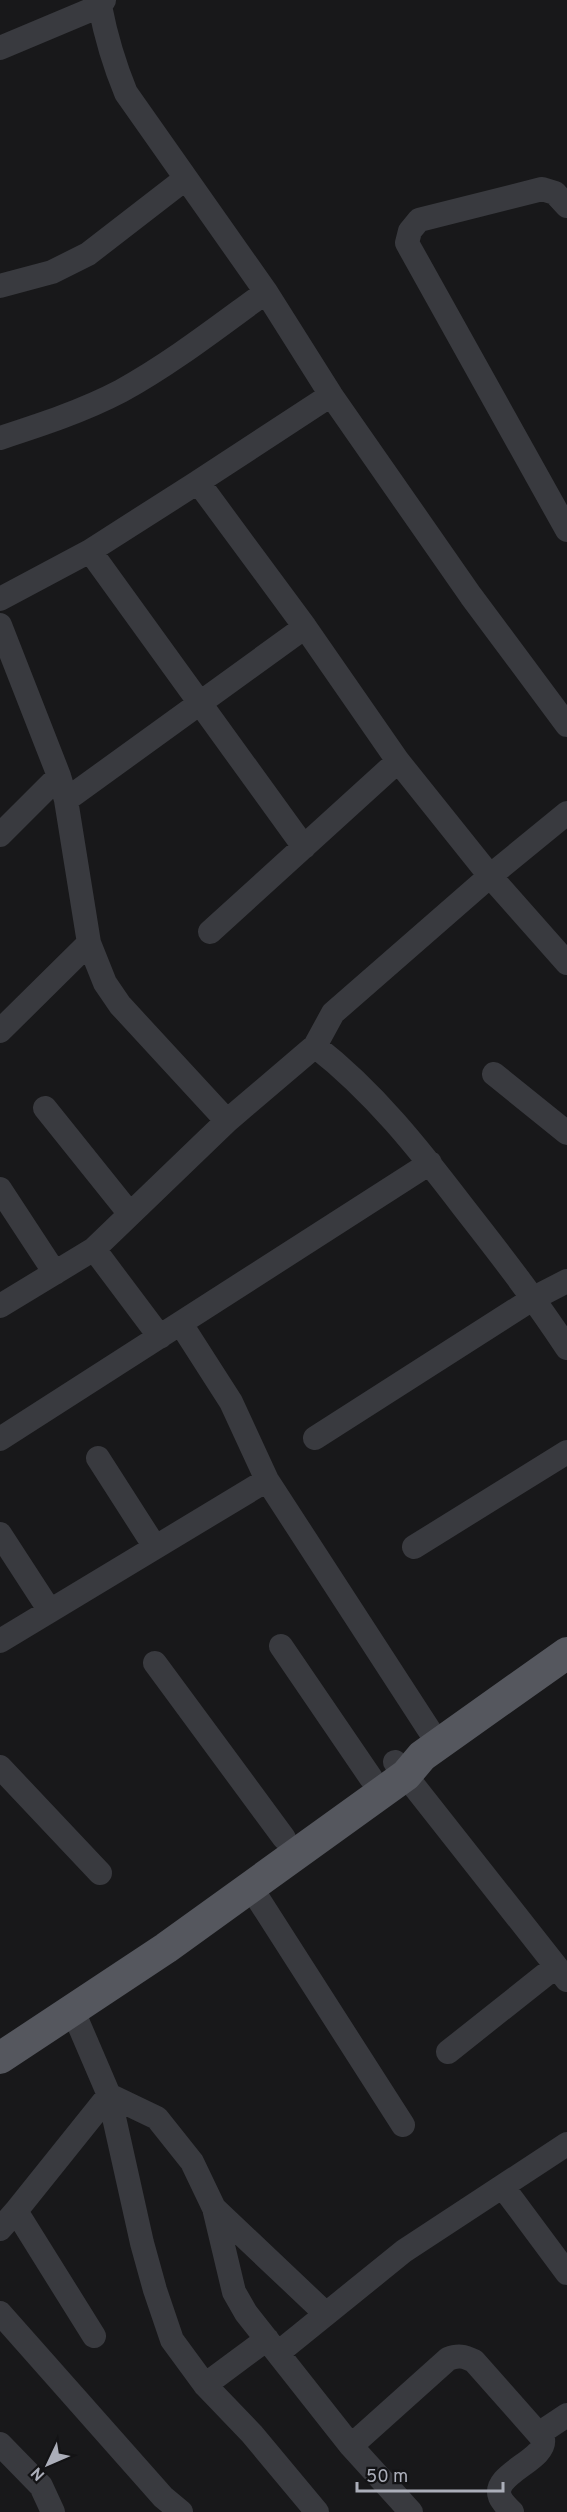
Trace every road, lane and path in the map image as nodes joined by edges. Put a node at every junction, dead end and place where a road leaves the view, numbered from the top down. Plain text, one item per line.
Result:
1 (102, 3) edge
2 (0, 48) edge
3 (185, 179) junction
4 (567, 206) edge
5 (0, 286) edge
6 (266, 292) junction
7 (332, 395) junction
8 (0, 438) edge
9 (198, 482) junction
10 (567, 530) edge
11 (90, 551) junction
12 (0, 599) edge
13 (0, 625) edge
14 (305, 627) junction
15 (199, 703) junction
16 (567, 725) edge
17 (399, 761) junction
18 (59, 776) junction
19 (66, 800) junction
20 (567, 813) edge
21 (0, 835) edge
22 (304, 847) junction
23 (490, 876) junction
24 (210, 932) dead end
25 (89, 944) junction
26 (567, 963) edge
27 (0, 1030) edge
28 (315, 1046) junction
29 (494, 1074) dead end
30 (45, 1108) dead end
31 (227, 1121) junction
32 (567, 1133) edge
33 (430, 1163) junction
34 (0, 1189) edge
35 (130, 1214) junction
36 (94, 1249) junction
37 (55, 1273) junction
38 (567, 1281) edge
39 (534, 1298) junction
40 (0, 1306) edge
41 (181, 1324) junction
42 (160, 1337) junction
43 (567, 1348) edge
44 (315, 1438) dead end
45 (0, 1439) edge
46 (567, 1452) edge
47 (98, 1458) dead end
48 (267, 1480) junction
49 (0, 1534) edge
50 (155, 1547) junction
51 (414, 1547) dead end
52 (50, 1611) junction
53 (0, 1641) edge
54 (281, 1646) dead end
55 (567, 1653) edge
56 (155, 1663) dead end
57 (406, 1763) junction
58 (0, 1767) edge
59 (284, 1838) junction
60 (100, 1873) dead end
61 (250, 1886) junction
62 (159, 1939) junction
63 (561, 1973) edge
64 (73, 2011) junction
65 (0, 2036) edge
66 (448, 2052) dead end
67 (0, 2058) edge
68 (110, 2095) junction
69 (403, 2125) dead end
70 (567, 2144) edge
71 (503, 2187) junction
72 (214, 2208) junction
73 (16, 2211) junction
74 (0, 2229) edge
75 (567, 2273) edge
76 (0, 2313) edge
77 (326, 2314) junction
78 (94, 2336) dead end
79 (272, 2346) junction
80 (205, 2385) junction
81 (567, 2415) edge
82 (540, 2433) junction
83 (0, 2444) edge
84 (351, 2446) junction
85 (53, 2512) edge
86 (181, 2512) edge
87 (316, 2512) edge
88 (411, 2512) edge
89 (512, 2512) edge

1 - 2 street
1 - 3 street
3 - 5 street
3 - 6 street
4 - 10 street
6 - 7 street
6 - 8 street
7 - 9 street
7 - 16 street
9 - 11 street
9 - 14 street
11 - 12 street
11 - 15 street
13 - 18 street
14 - 15 street
14 - 17 street
15 - 19 street
15 - 22 street
17 - 22 street
17 - 23 street
18 - 19 street
18 - 21 street
19 - 25 street
20 - 23 street
22 - 24 street
23 - 26 street
23 - 28 street
25 - 27 street
25 - 31 street
28 - 31 street
28 - 33 street
29 - 32 street
30 - 35 street
31 - 35 street
33 - 39 street
33 - 41 street
34 - 37 street
35 - 36 street
36 - 37 street
36 - 42 street
37 - 40 street
38 - 39 street
39 - 43 street
39 - 44 street
41 - 42 street
41 - 48 street
42 - 45 street
46 - 51 street
47 - 50 street
48 - 50 street
48 - 57 street
49 - 52 street
50 - 52 street
52 - 53 street
54 - 57 street
55 - 57 main road
56 - 59 street
57 - 59 main road
57 - 61 main road
57 - 63 street
58 - 60 street
59 - 62 main road
61 - 62 main road
61 - 69 street
62 - 64 main road
62 - 65 main road
63 - 66 street
64 - 67 main road
64 - 68 street
68 - 72 street
68 - 73 street
68 - 80 street
70 - 71 street
71 - 75 street
71 - 77 street
72 - 77 street
72 - 79 street
73 - 74 street
73 - 78 street
76 - 86 street
77 - 79 street
79 - 80 street
79 - 84 street
80 - 87 street
81 - 82 street
82 - 84 street
82 - 89 street
83 - 85 street
84 - 88 street

